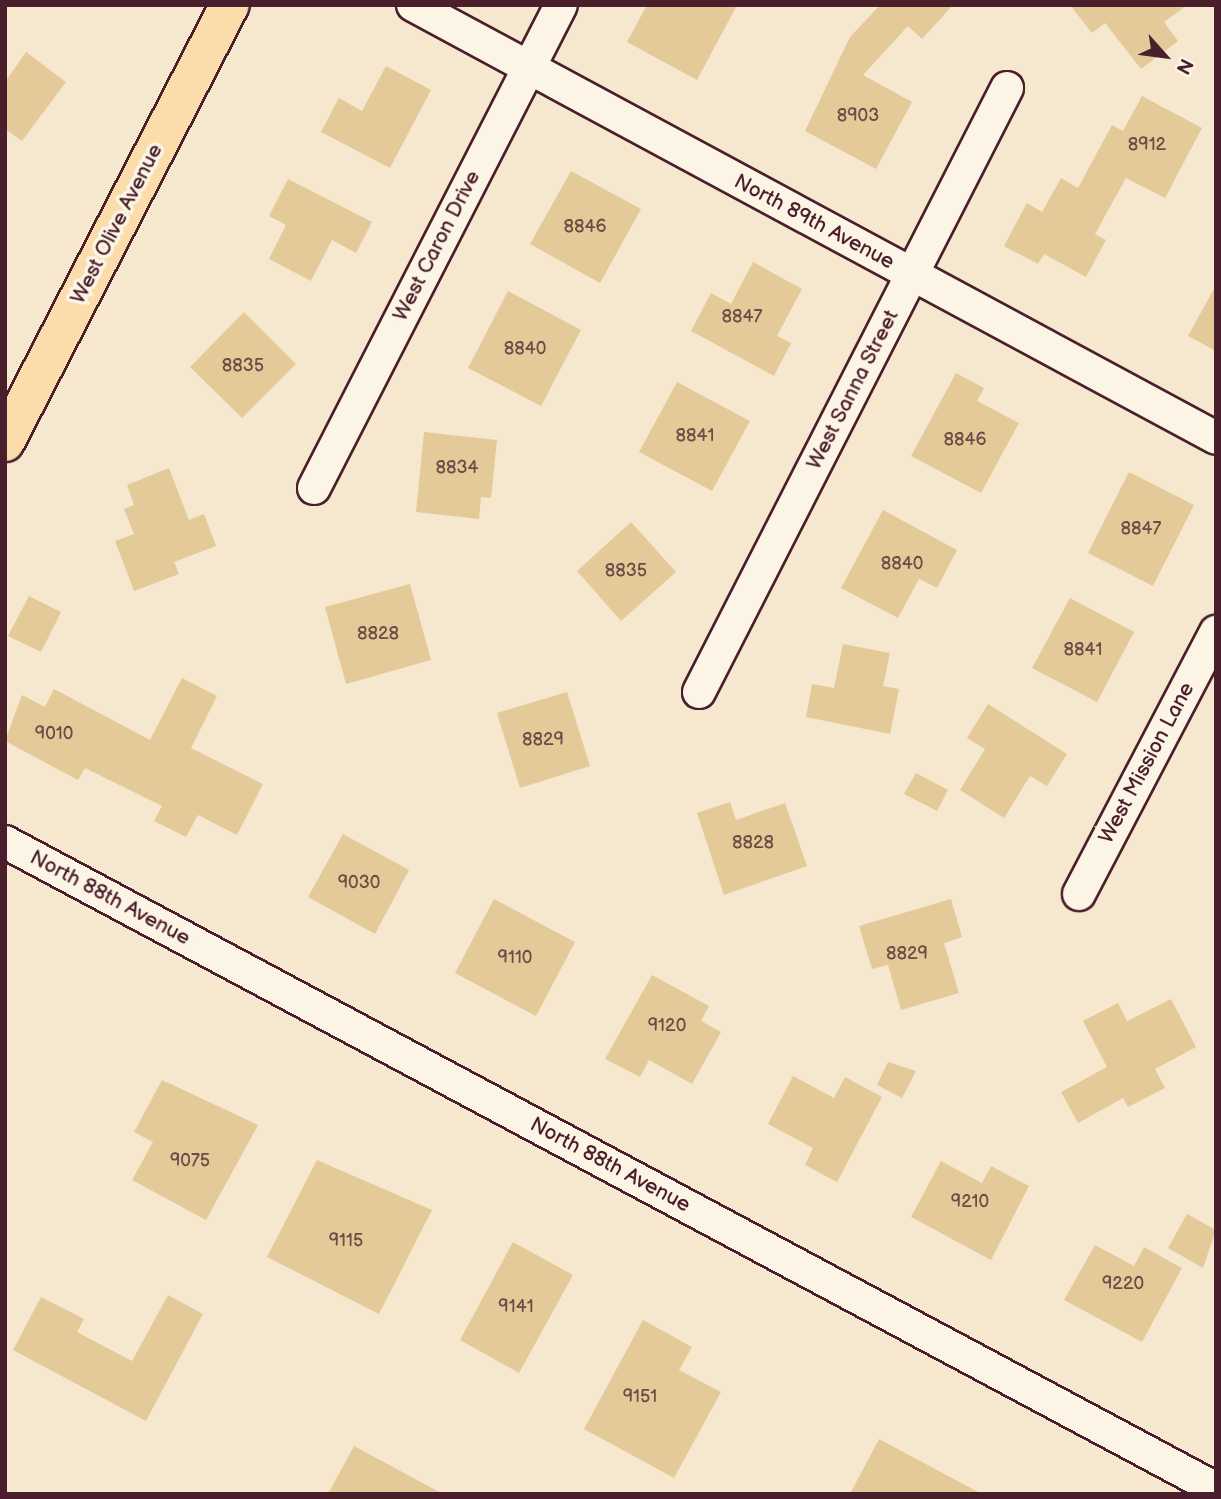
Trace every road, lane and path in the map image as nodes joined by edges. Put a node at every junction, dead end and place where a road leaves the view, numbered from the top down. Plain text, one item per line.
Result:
1 (230, 5) edge
2 (413, 5) edge
3 (561, 5) edge
4 (528, 68) junction
5 (1007, 88) dead end
6 (912, 274) junction
7 (1216, 438) edge
8 (5, 442) edge
9 (314, 488) dead end
10 (1216, 632) edge
11 (699, 692) dead end
12 (5, 842) edge
13 (1079, 894) dead end
14 (1216, 1489) edge

1 - 8 main road, West Olive Avenue
2 - 4 street, North 89th Avenue
3 - 4 street, West Caron Drive
4 - 6 street, North 89th Avenue
4 - 9 street, West Caron Drive
5 - 6 street, West Sanna Street
6 - 7 street, North 89th Avenue
6 - 11 street, West Sanna Street
10 - 13 street, West Mission Lane
12 - 14 street, North 88th Avenue

